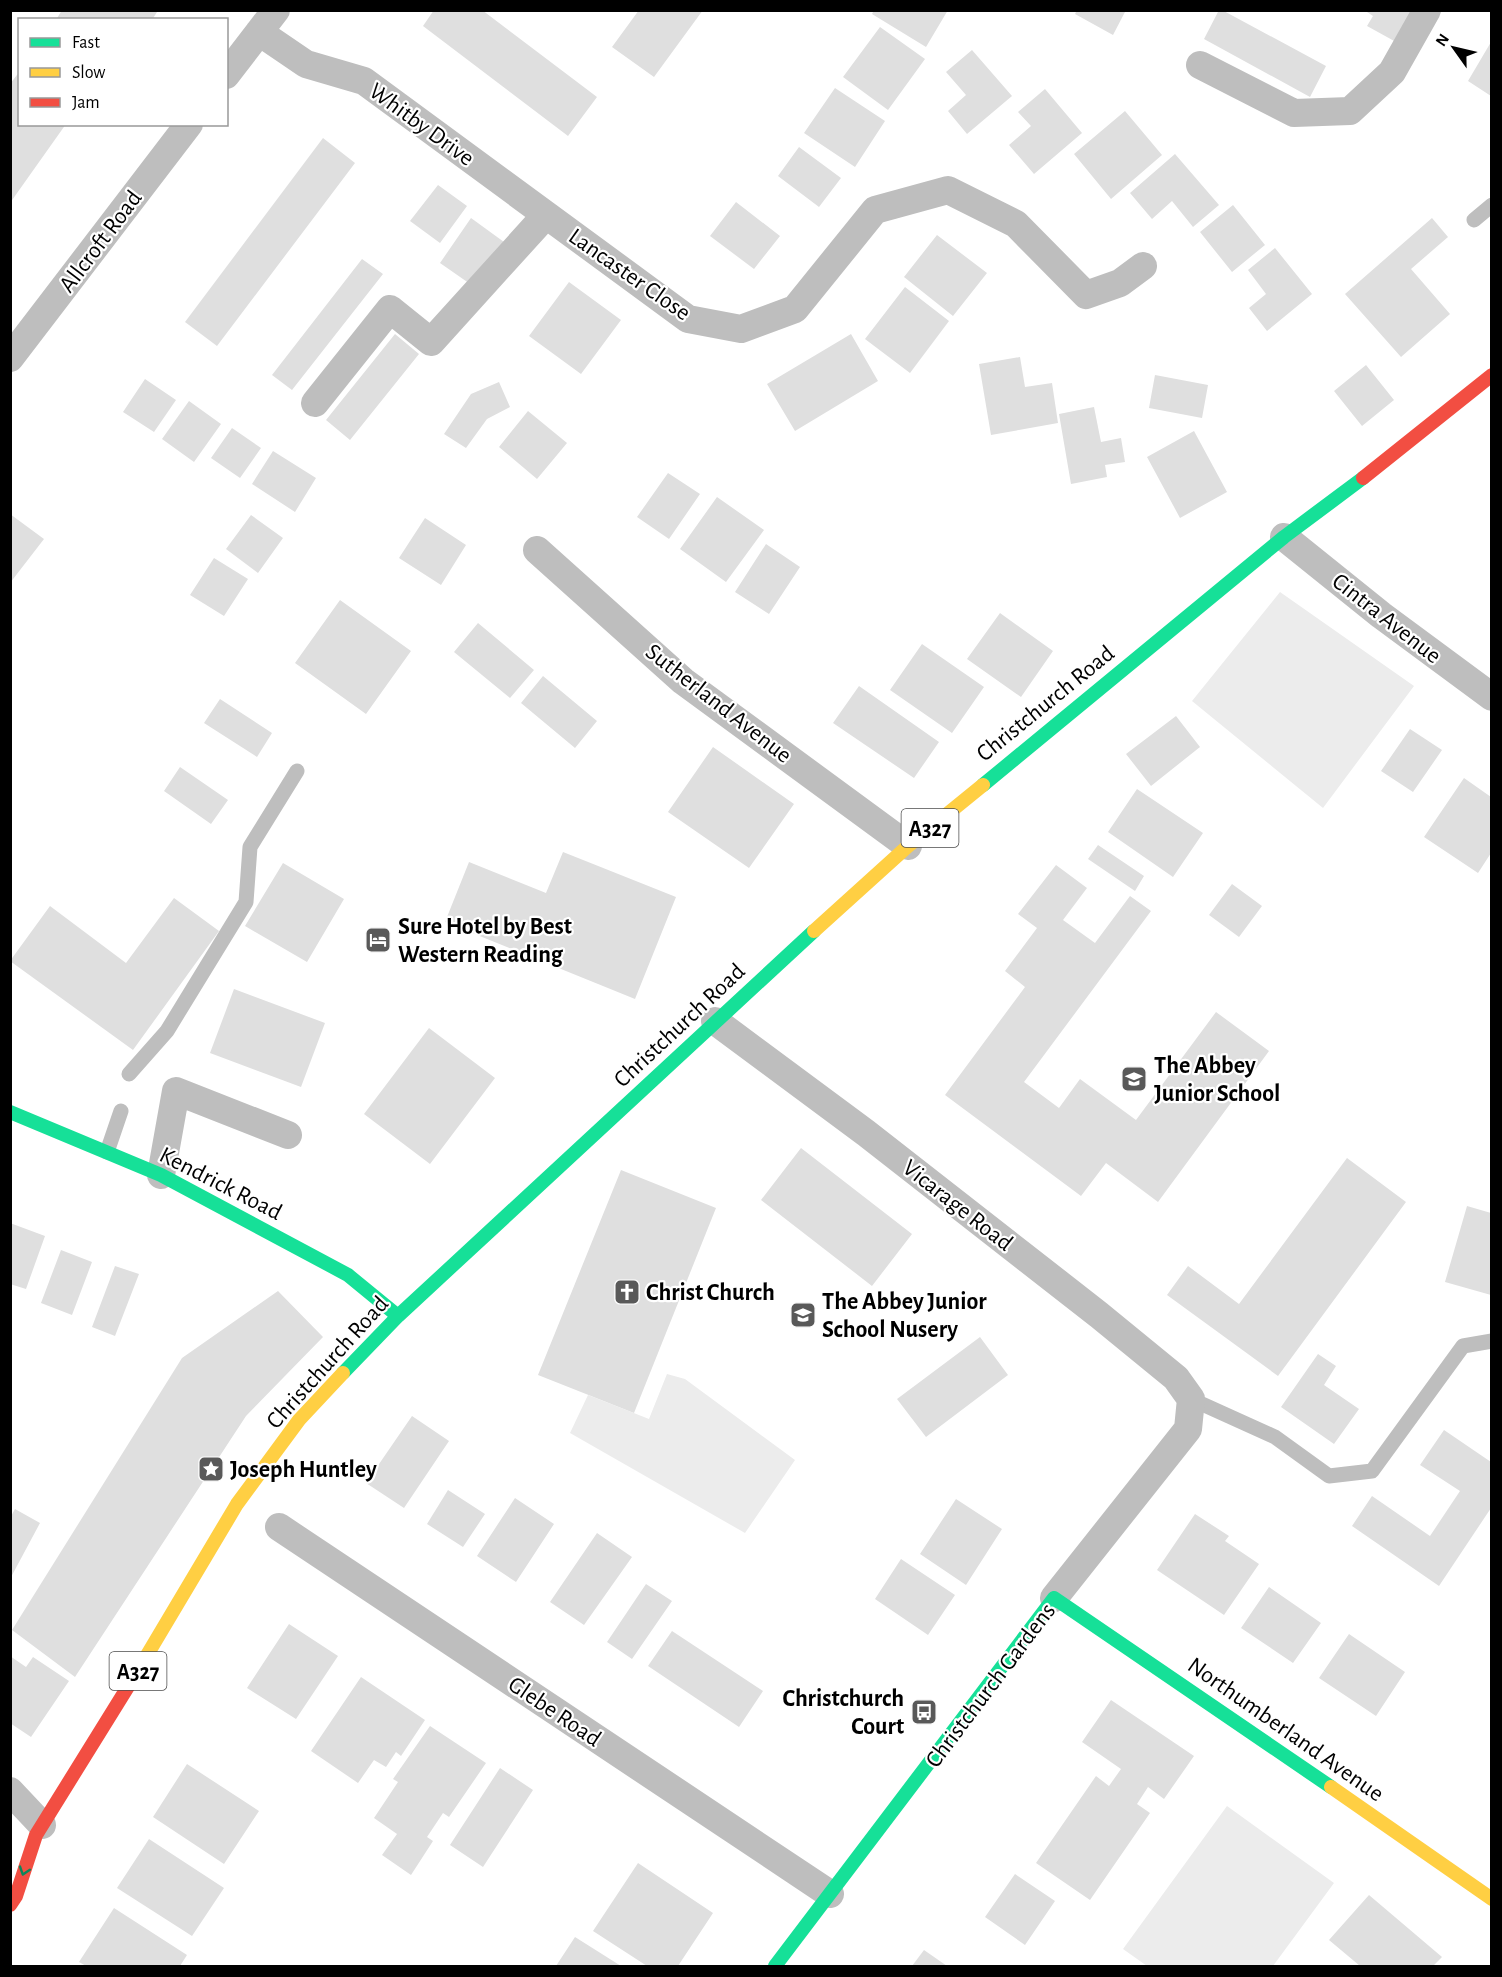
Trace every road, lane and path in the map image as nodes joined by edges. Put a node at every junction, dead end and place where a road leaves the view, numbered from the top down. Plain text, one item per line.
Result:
1 (1427, 10) edge
2 (268, 21) edge
3 (1200, 64) dead end
4 (228, 72) edge
5 (187, 126) edge
6 (1491, 205) edge
7 (546, 215) junction
8 (1473, 220) dead end
9 (1143, 266) dead end
10 (10, 358) edge
11 (1491, 375) edge
12 (315, 403) dead end
13 (1284, 537) junction
14 (537, 550) dead end
15 (1491, 697) edge
16 (297, 771) dead end
17 (908, 846) junction
18 (715, 1021) junction
19 (129, 1074) dead end
20 (121, 1111) dead end
21 (10, 1112) edge
22 (288, 1135) dead end
23 (107, 1152) junction
24 (161, 1175) junction
25 (398, 1316) junction
26 (1491, 1341) edge
27 (1191, 1399) junction
28 (279, 1527) dead end
29 (1054, 1599) junction
30 (10, 1791) edge
31 (39, 1830) junction
32 (19, 1845) dead end
33 (830, 1894) junction
34 (1491, 1899) edge
35 (10, 1905) edge
36 (775, 1966) edge

1 - 3 street
2 - 4 street
2 - 7 street, Whitby Drive
5 - 10 street, Allcroft Road
6 - 8 lane
7 - 9 street, Lancaster Close
7 - 12 street, Lancaster Close
11 - 13 main road, Christchurch Road / A327
13 - 15 street, Cintra Avenue
13 - 17 main road, Christchurch Road / A327
14 - 17 street, Sutherland Avenue
16 - 19 lane
17 - 18 main road, Christchurch Road / A327
18 - 25 main road, Christchurch Road / A327
18 - 27 street, Vicarage Road
20 - 23 lane
21 - 23 main road, Kendrick Road
22 - 24 street
23 - 24 main road, Kendrick Road
24 - 25 main road, Kendrick Road
25 - 31 main road, Christchurch Road / A327
26 - 27 lane
27 - 29 street, Christchurch Gardens
28 - 33 street, Glebe Road
29 - 33 main road, Christchurch Gardens
29 - 34 main road, Northumberland Avenue
30 - 31 street
31 - 32 main road, Christchurch Road / A327
31 -> 35 main road, Christchurch Road / A327
33 - 36 main road, Christchurch Gardens

